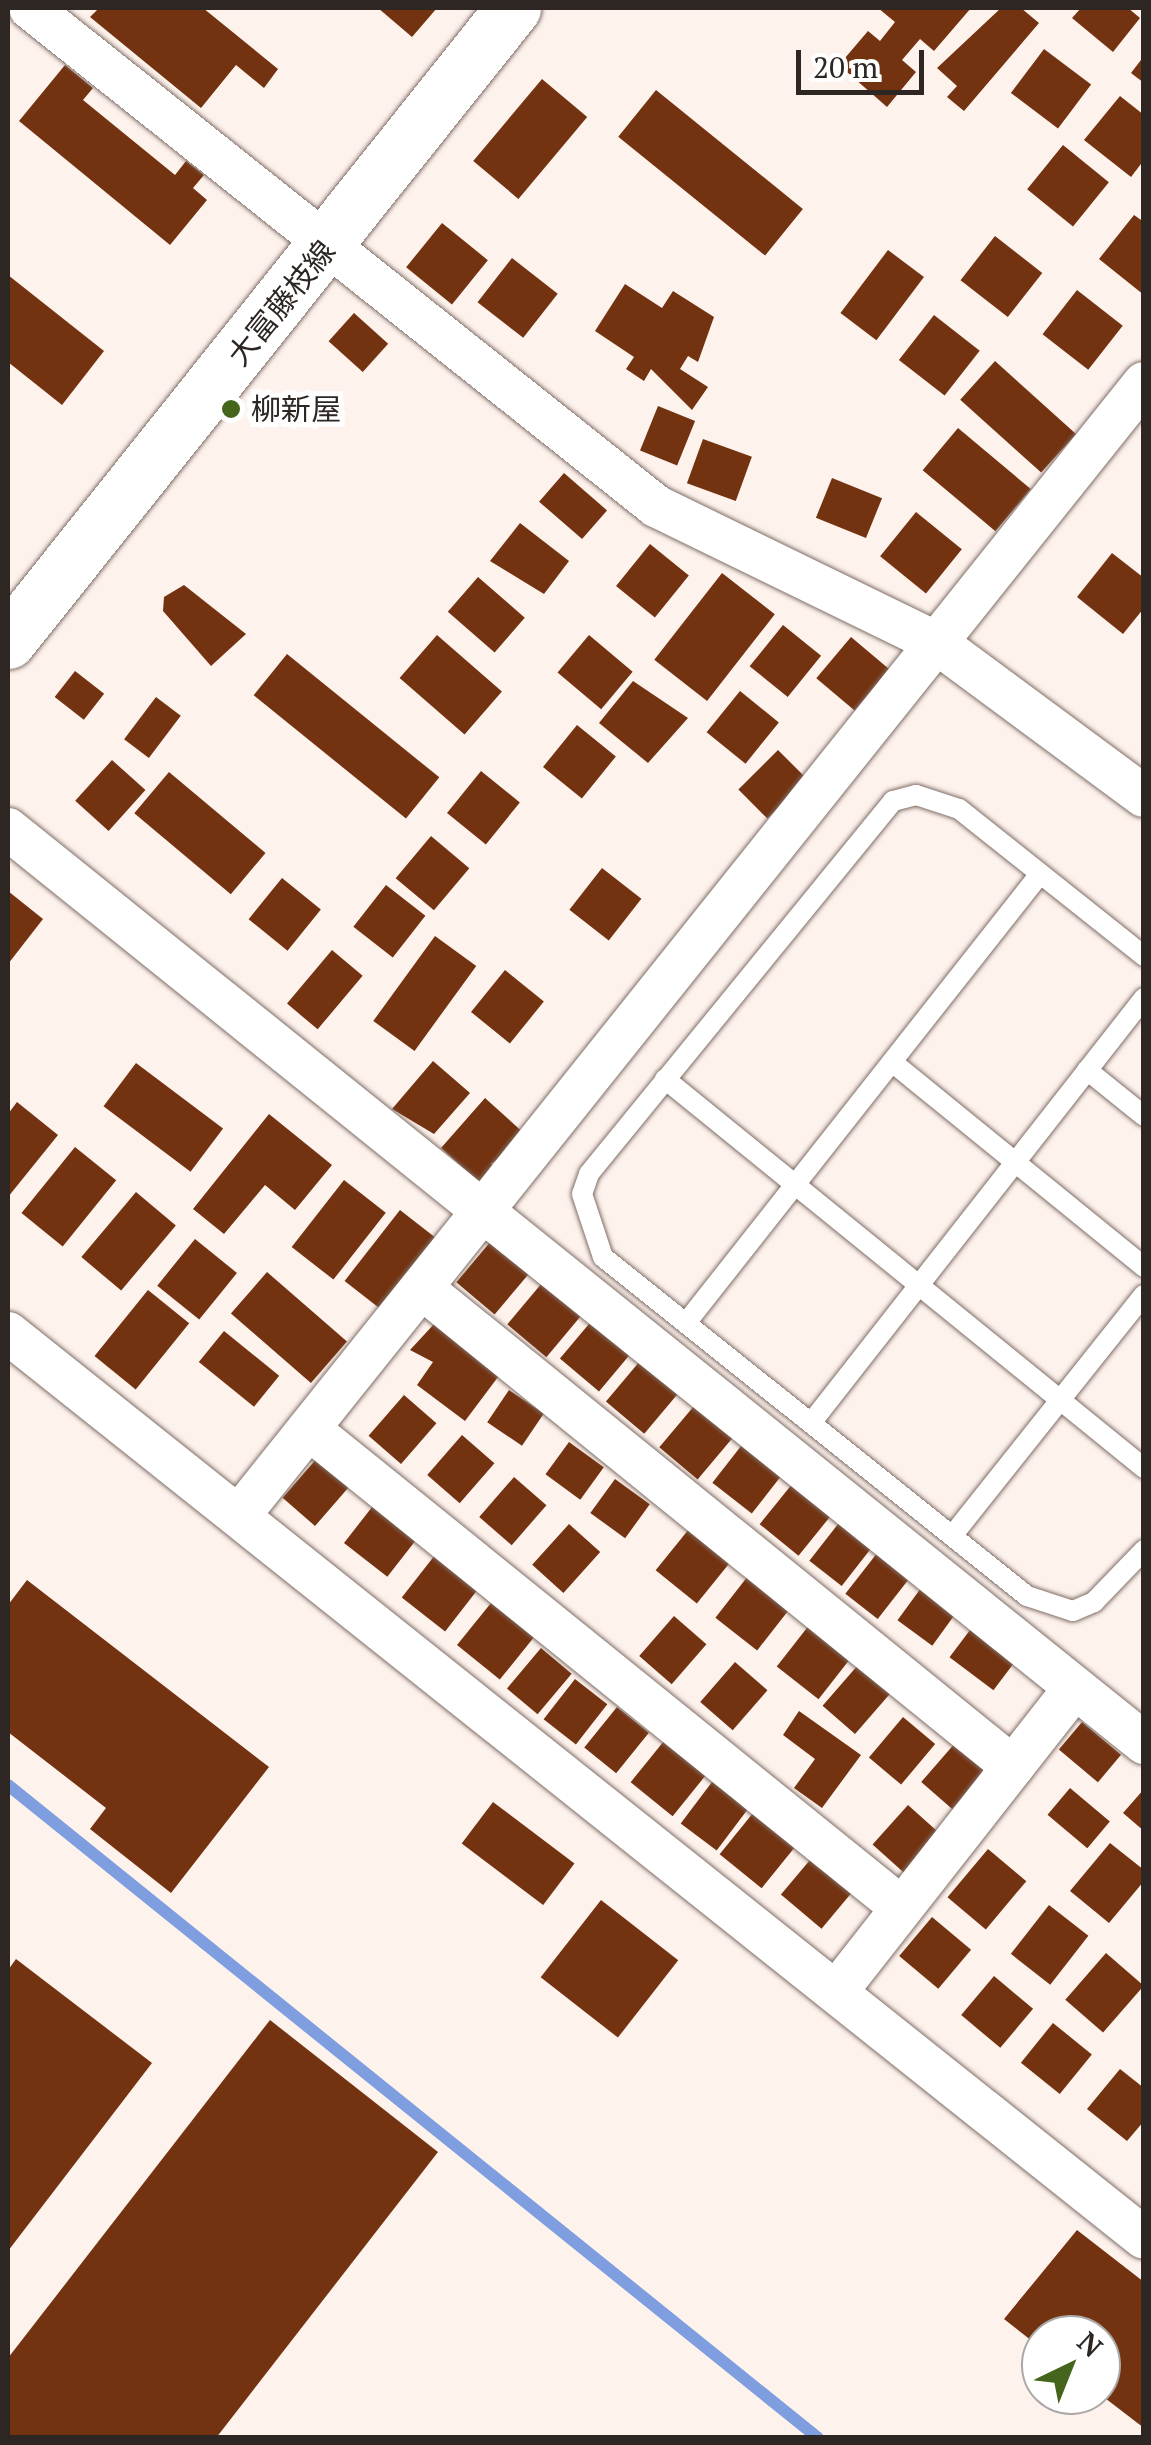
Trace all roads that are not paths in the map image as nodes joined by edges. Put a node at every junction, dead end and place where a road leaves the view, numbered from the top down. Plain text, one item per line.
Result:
1 (30, 8) edge
2 (512, 8) edge
3 (327, 247) junction
4 (1144, 383) edge
5 (8, 641) edge
6 (936, 644) junction
7 (1144, 796) edge
8 (8, 829) edge
9 (1040, 874) junction
10 (1144, 956) edge
11 (1144, 998) edge
12 (892, 1062) junction
13 (1087, 1070) junction
14 (664, 1079) junction
15 (1144, 1116) edge
16 (1015, 1162) junction
17 (794, 1185) junction
18 (486, 1212) junction
19 (1144, 1267) edge
20 (918, 1285) junction
21 (423, 1288) junction
22 (1144, 1295) edge
23 (686, 1324) junction
24 (8, 1333) edge
25 (1061, 1400) junction
26 (811, 1423) junction
27 (309, 1429) junction
28 (1144, 1468) edge
29 (242, 1512) junction
30 (952, 1536) junction
31 (1144, 1550) edge
32 (1074, 1689) junction
33 (1144, 1743) edge
34 (1013, 1767) junction
35 (902, 1908) junction
36 (836, 1991) junction
37 (1144, 2238) edge

1 - 3 street
2 - 3 main road, 大富藤枝線
3 - 5 main road, 大富藤枝線
3 - 6 street
4 - 6 street
6 - 7 street
6 - 18 street
8 - 18 street
9 - 10 lane
9 - 12 lane
9 - 14 lane
11 - 13 lane
12 - 16 lane
12 - 17 lane
13 - 15 lane
13 - 16 lane
14 - 17 lane
14 - 23 lane
16 - 19 lane
16 - 20 lane
17 - 20 lane
17 - 23 lane
18 - 21 street
18 - 32 street
20 - 25 lane
20 - 26 lane
21 - 27 street
21 - 34 street
22 - 25 lane
23 - 26 lane
24 - 29 street
25 - 28 lane
25 - 30 lane
26 - 30 lane
27 - 29 street
27 - 35 street
29 - 36 street
30 - 31 lane
32 - 33 street
32 - 34 street
34 - 35 street
35 - 36 street
36 - 37 street

